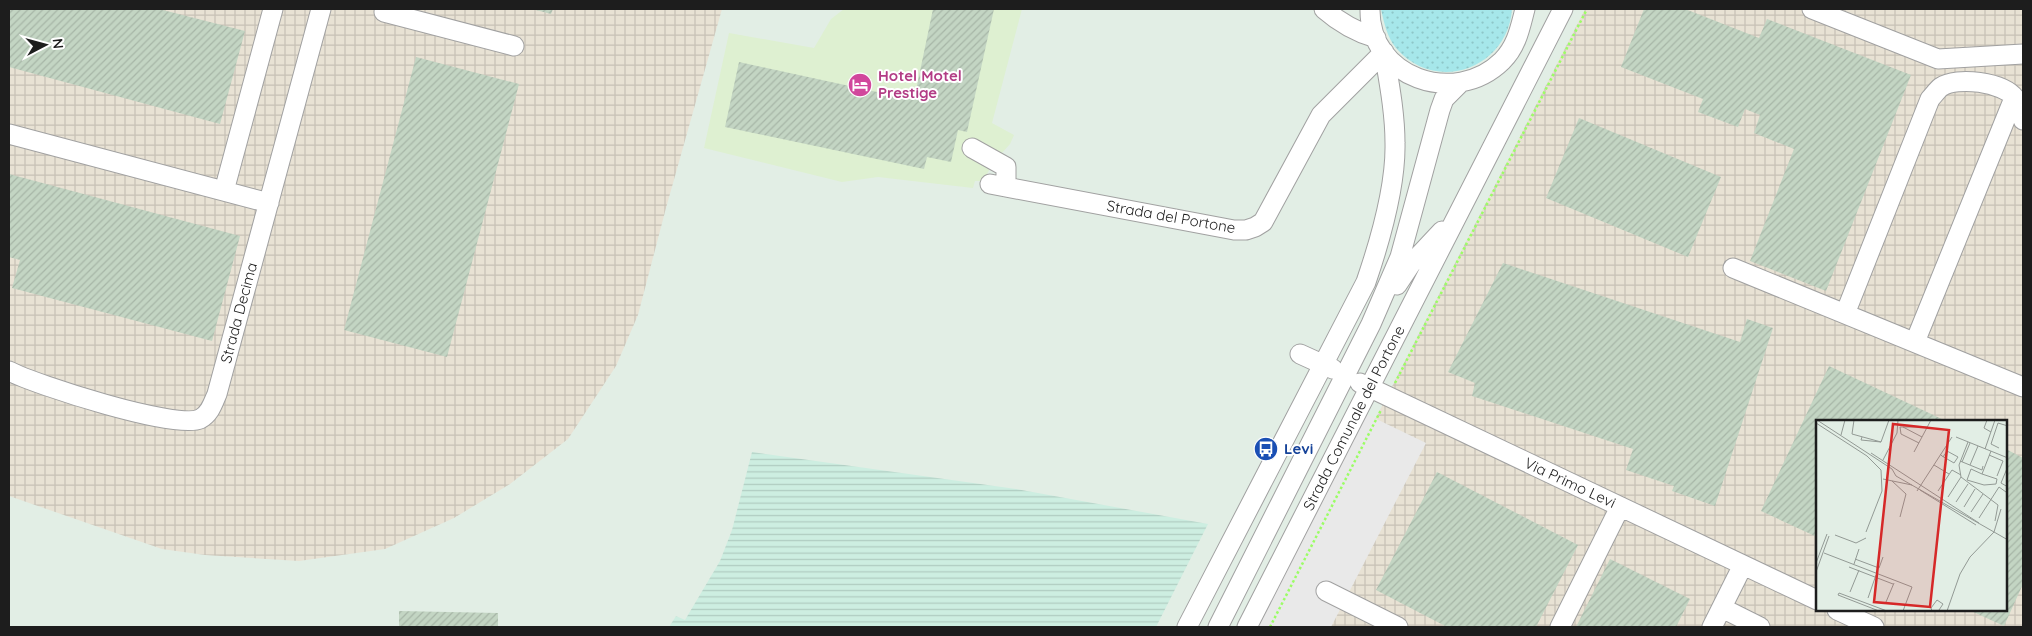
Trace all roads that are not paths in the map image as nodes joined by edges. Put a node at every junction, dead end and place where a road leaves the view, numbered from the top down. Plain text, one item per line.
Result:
1 (272, 9) edge
2 (321, 9) edge
3 (1324, 9) edge
4 (1370, 9) edge
5 (1563, 9) edge
6 (1812, 9) edge
7 (380, 10) edge
8 (1524, 10) edge
9 (1380, 45) junction
10 (514, 46) dead end
11 (2023, 54) edge
12 (1459, 84) junction
13 (2014, 98) junction
14 (2023, 120) edge
15 (9, 134) edge
16 (972, 148) dead end
17 (224, 191) junction
18 (269, 203) junction
19 (1461, 209) junction
20 (1734, 268) dead end
21 (1845, 314) junction
22 (1371, 324) junction
23 (1915, 342) junction
24 (1300, 354) dead end
25 (1324, 364) junction
26 (9, 371) edge
27 (1345, 375) junction
28 (2023, 387) edge
29 (1369, 388) junction
30 (1620, 507) junction
31 (1743, 565) junction
32 (1326, 591) dead end
33 (1816, 600) edge
34 (1722, 608) junction
35 (1839, 611) edge
36 (1187, 627) edge
37 (1218, 627) edge
38 (1248, 627) edge
39 (1398, 627) edge
40 (1560, 627) edge
41 (1712, 627) edge
42 (1760, 627) edge
43 (1874, 627) edge

1 - 17 street
2 - 18 street, Strada Decima
3 - 9 street
4 - 9 street
5 - 19 street, Strada Comunale del Portone
6 - 11 street
7 - 10 street
8 - 12 street, Strada Comunale del Portone
9 - 12 street, Strada Comunale del Portone
9 - 16 street, Strada del Portone
9 - 25 street
12 - 22 street, Strada Comunale del Portone
13 - 14 street
13 - 21 street
13 - 23 street
15 - 17 street
17 - 18 street
18 - 26 street, Strada Decima
19 - 22 street, Strada Comunale del Portone
19 - 29 street, Strada Comunale del Portone
20 - 21 street
21 - 23 street
22 - 27 street, Strada Comunale del Portone
23 - 28 street
24 - 25 street, Via Primo Levi
25 - 27 street, Via Primo Levi
25 - 36 street
27 - 29 street, Via Primo Levi
27 - 37 street, Strada Comunale del Portone
29 - 30 street, Via Primo Levi
29 - 38 street, Strada Comunale del Portone
30 - 31 street, Via Primo Levi
30 - 40 street
31 - 33 street, Via Primo Levi
31 - 34 street
32 - 39 street
34 - 41 street
34 - 42 street
35 - 43 street

